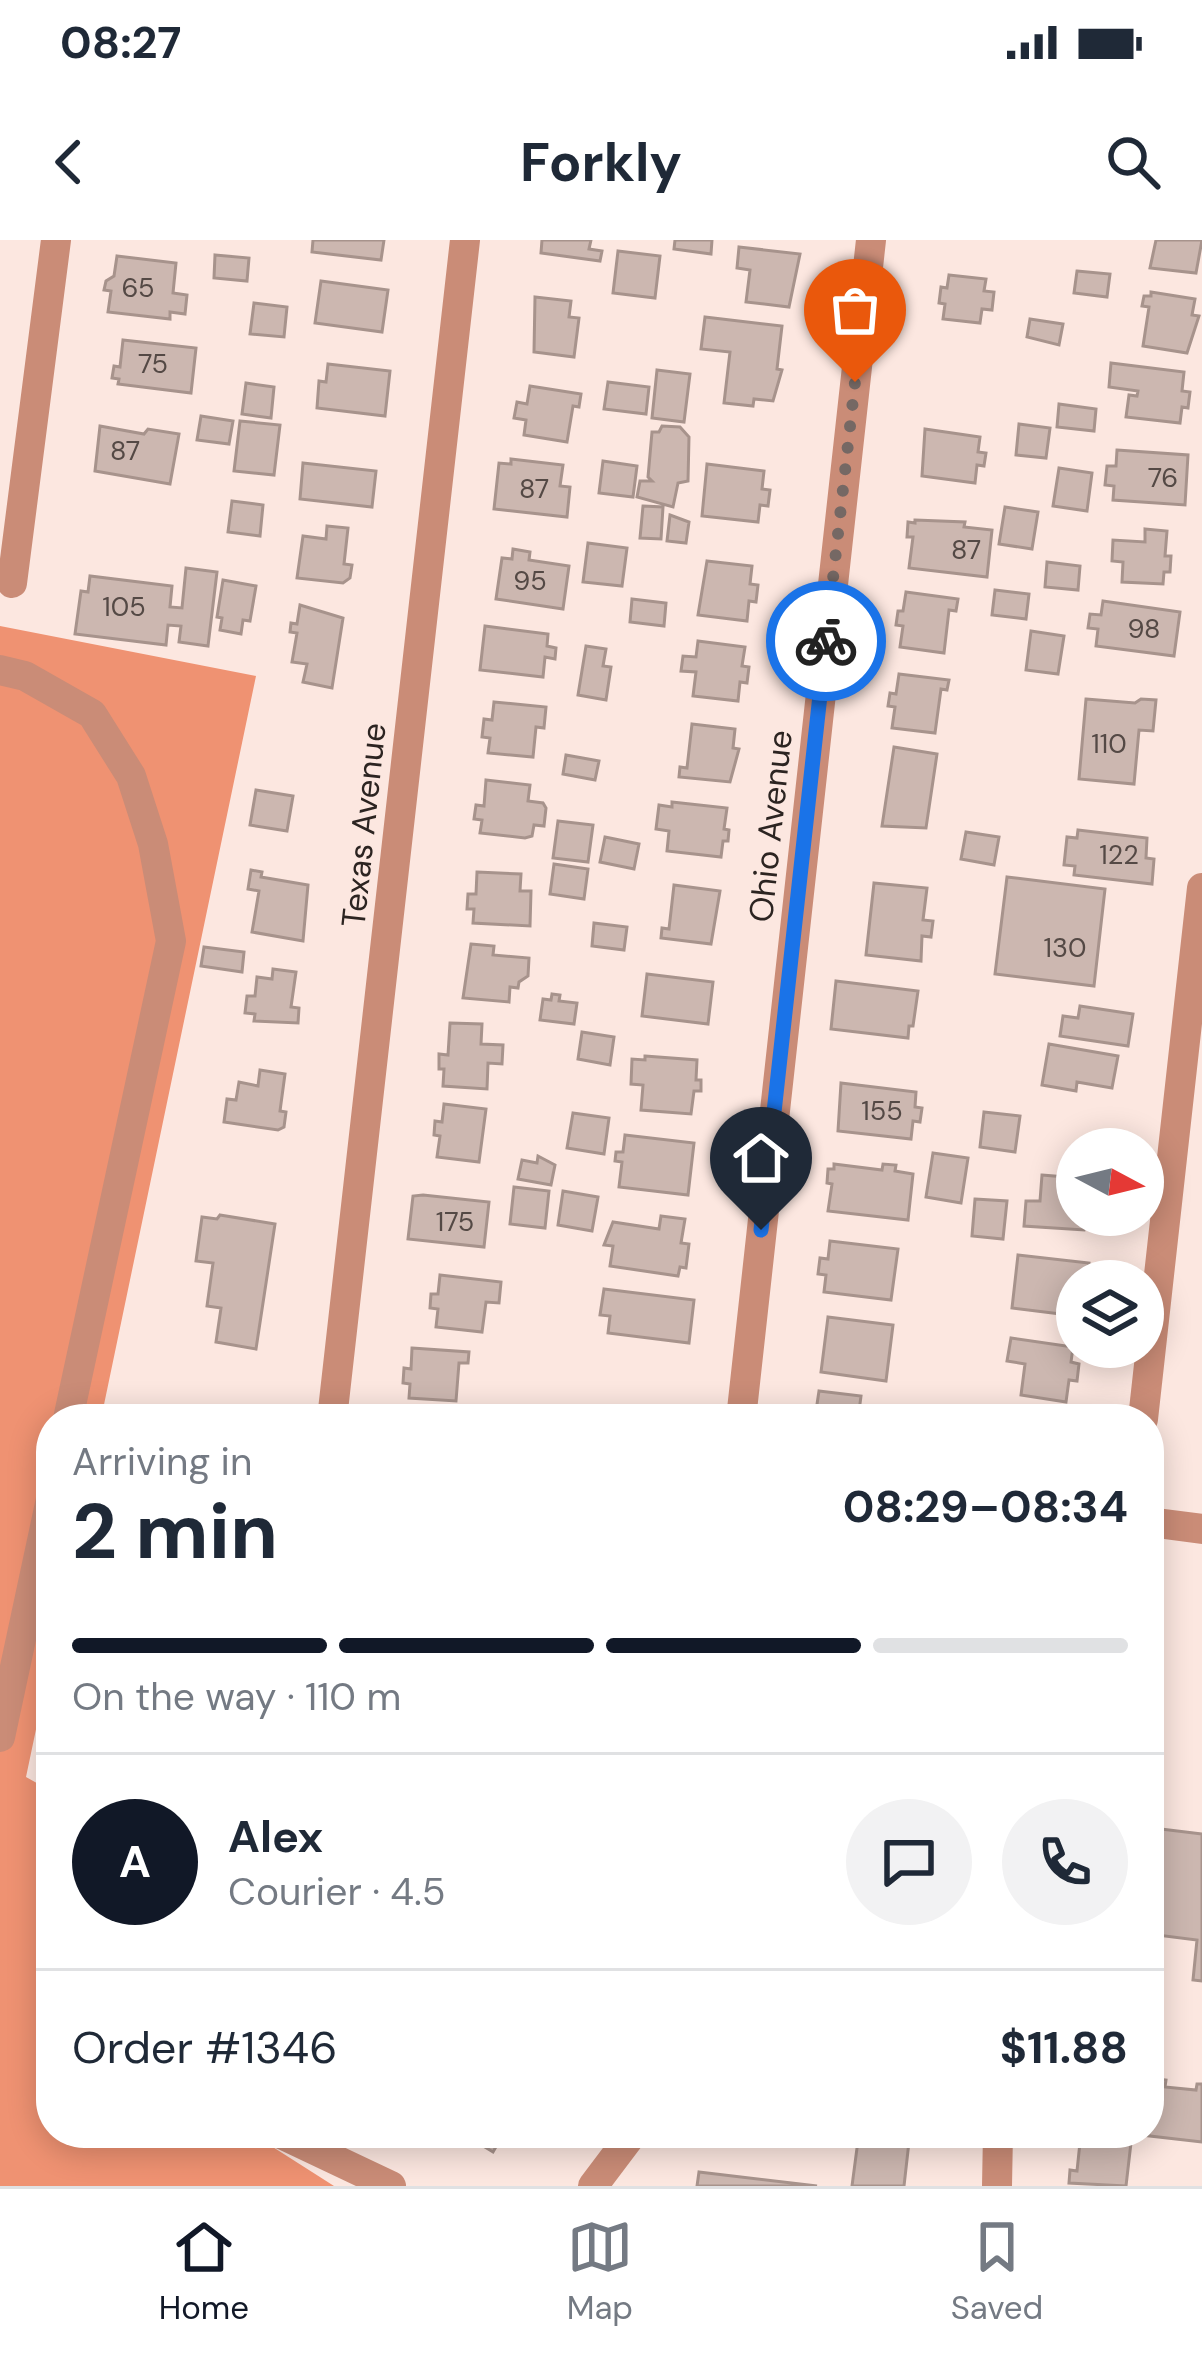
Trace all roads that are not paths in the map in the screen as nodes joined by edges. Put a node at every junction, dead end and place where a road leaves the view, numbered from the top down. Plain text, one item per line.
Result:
1 (56, 240) edge
2 (466, 240) edge
3 (871, 240) edge
4 (12, 583) dead end
5 (0, 670) edge
6 (1202, 888) edge
7 (71, 1404) edge
8 (334, 1404) edge
9 (743, 1404) edge
10 (1145, 1404) edge
11 (1164, 1524) edge
12 (1202, 1528) edge
13 (36, 1569) edge
14 (0, 1737) edge
15 (311, 2148) edge
16 (622, 2148) edge
17 (998, 2148) edge
18 (391, 2186) edge
19 (593, 2186) edge
20 (998, 2186) edge

1 - 4 street
2 - 8 street, Texas Avenue
3 - 9 street, Ohio Avenue
5 - 7 street
6 - 10 street
11 - 12 street
13 - 14 street
15 - 18 street
16 - 19 street
17 - 20 street

